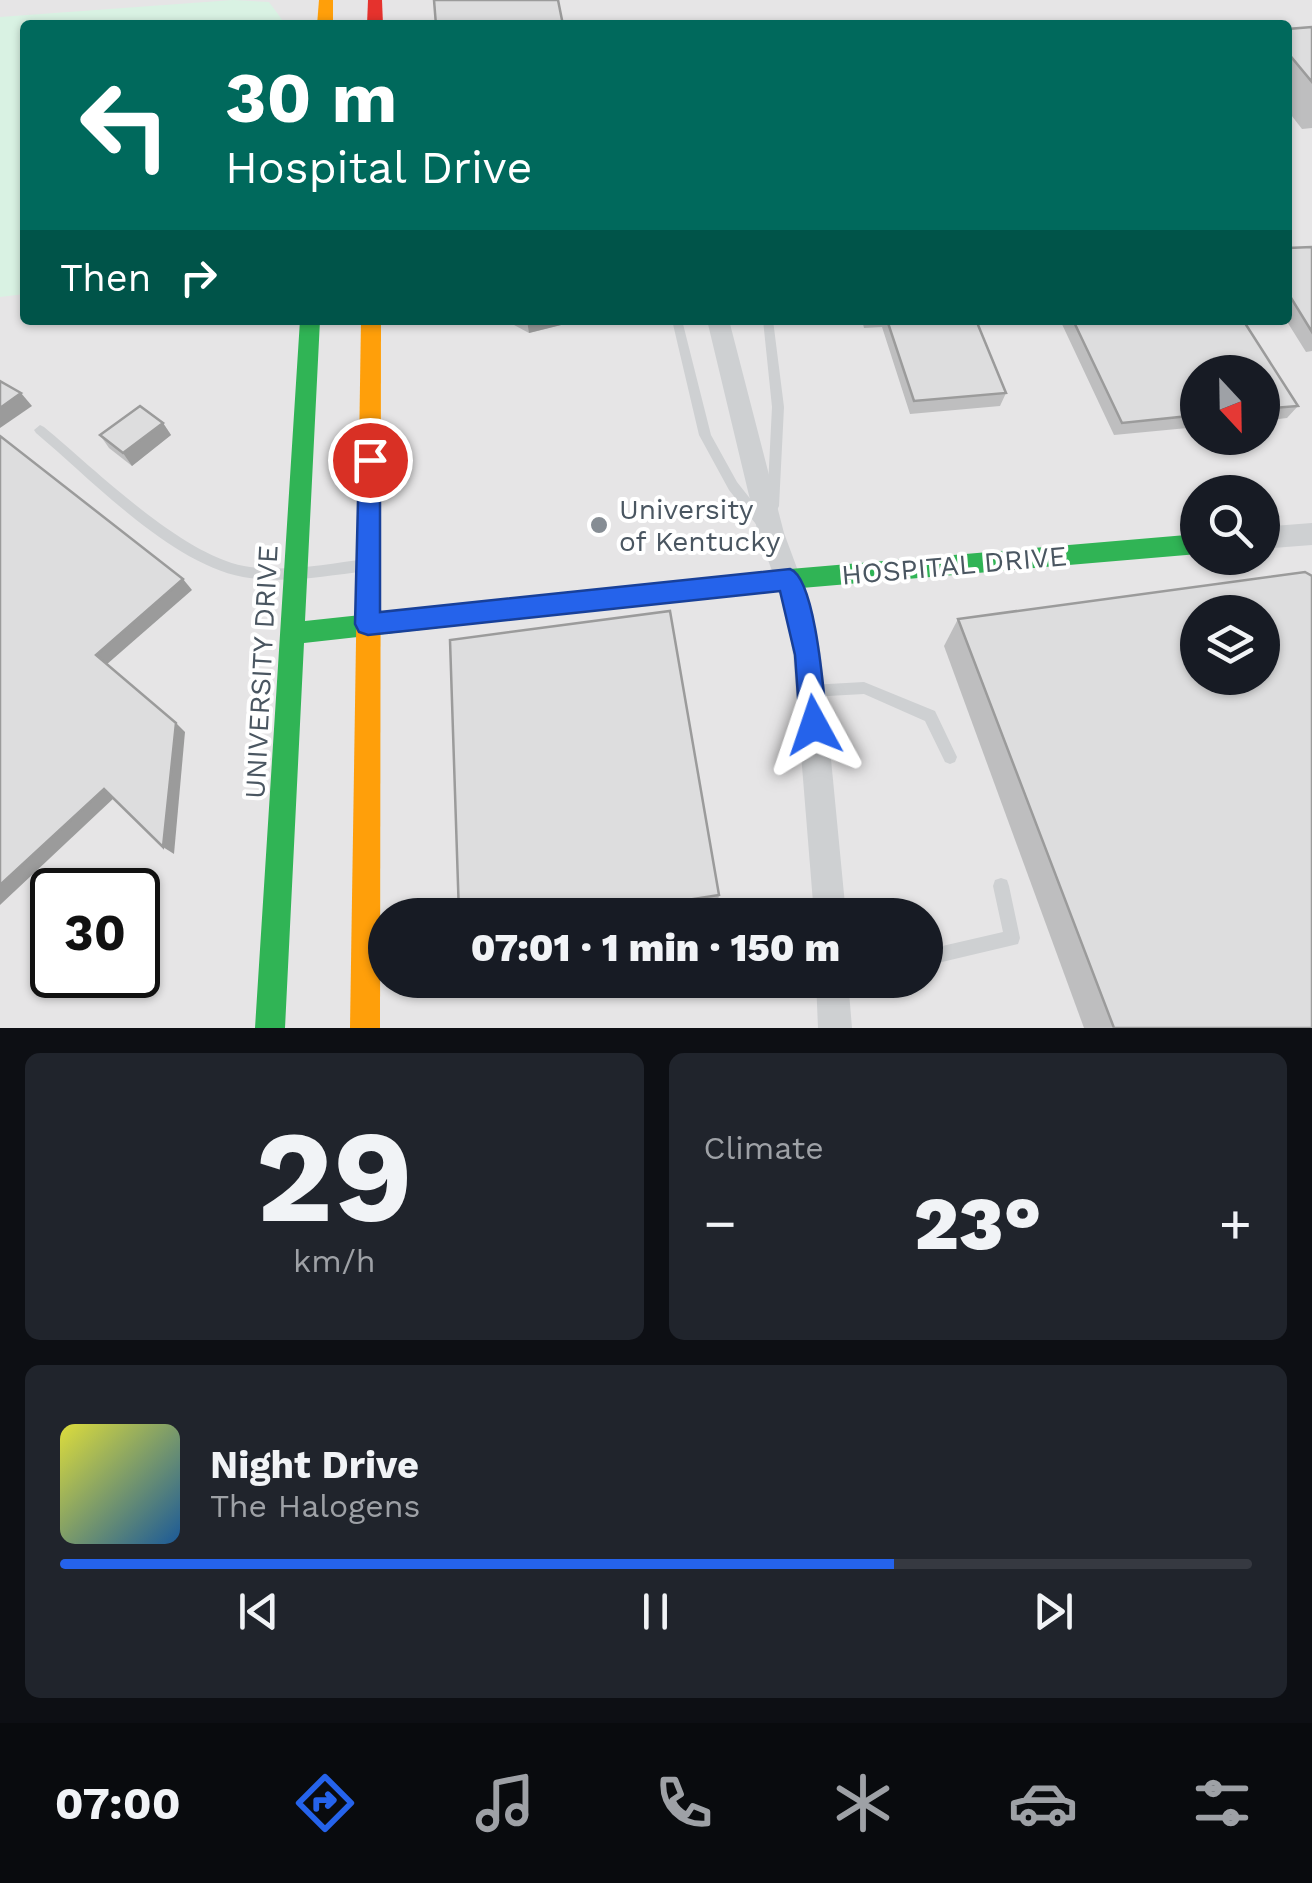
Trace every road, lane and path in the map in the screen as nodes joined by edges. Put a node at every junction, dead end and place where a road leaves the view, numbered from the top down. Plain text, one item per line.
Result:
1 (310, 325) edge
2 (371, 325) edge
3 (679, 325) edge
4 (719, 325) edge
5 (769, 325) edge
6 (40, 430) dead end
7 (771, 534) junction
8 (1312, 534) edge
9 (1280, 537) edge
10 (1180, 546) edge
11 (368, 565) junction
12 (297, 574) junction
13 (790, 579) junction
14 (368, 624) junction
15 (294, 633) junction
16 (810, 690) junction
17 (950, 758) dead end
18 (1001, 886) dead end
19 (828, 898) edge
20 (943, 954) edge
21 (833, 998) edge
22 (270, 1028) edge
23 (365, 1028) edge
24 (834, 1028) edge

1 - 12 street, UNIVERSITY DRIVE
2 - 11 street
3 - 7 lane
4 - 7 street
5 - 7 lane
6 - 12 lane
7 - 13 street
8 - 9 street
10 - 13 street, HOSPITAL DRIVE
11 - 12 lane
11 - 14 street
12 - 15 street, UNIVERSITY DRIVE
13 - 14 street, HOSPITAL DRIVE
13 - 16 street
14 - 15 street, HOSPITAL DRIVE
14 - 23 street
15 - 22 street, UNIVERSITY DRIVE
16 - 17 lane
16 - 19 street
18 - 20 lane
21 - 24 street

